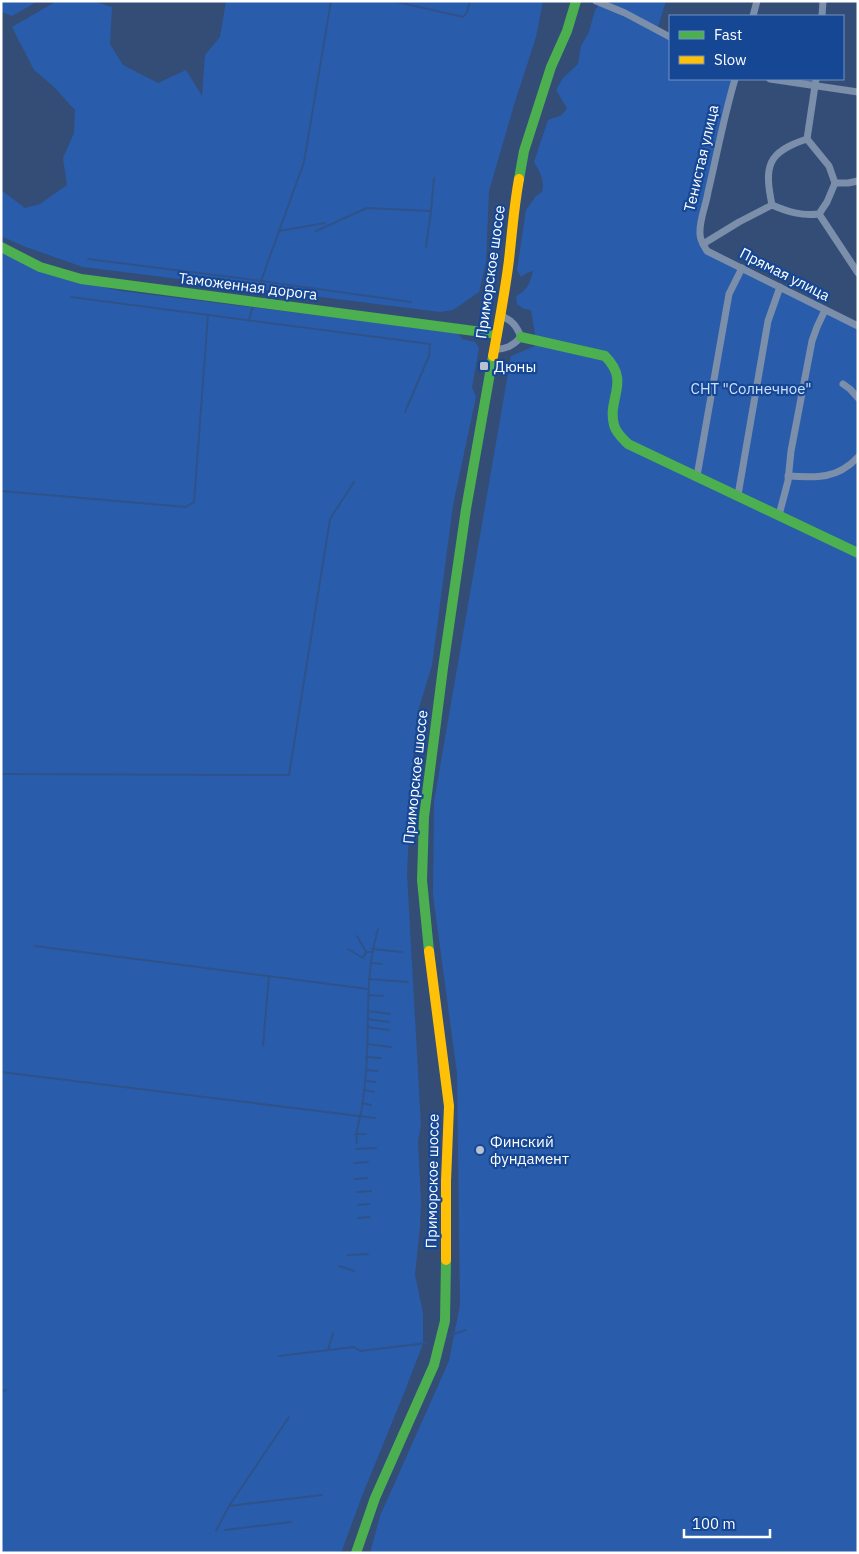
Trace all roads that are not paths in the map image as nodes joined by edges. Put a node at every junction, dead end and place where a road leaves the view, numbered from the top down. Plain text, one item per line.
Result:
1 (576, 1) edge
2 (596, 1) edge
3 (757, 1) edge
4 (823, 1) edge
5 (753, 15) edge
6 (822, 15) edge
7 (669, 36) edge
8 (735, 80) edge
9 (785, 80) edge
10 (816, 82) edge
11 (858, 92) edge
12 (807, 139) junction
13 (858, 181) edge
14 (835, 183) junction
15 (772, 205) junction
16 (819, 214) junction
17 (703, 244) junction
18 (1, 247) edge
19 (742, 268) junction
20 (858, 273) edge
21 (780, 287) junction
22 (825, 310) junction
23 (500, 316) junction
24 (858, 326) edge
25 (497, 334) junction
26 (522, 337) junction
27 (494, 349) junction
28 (843, 384) dead end
29 (858, 398) edge
30 (858, 457) edge
31 (698, 476) junction
32 (788, 476) junction
33 (738, 495) junction
34 (779, 515) junction
35 (858, 553) edge
36 (356, 1553) edge

1 - 23 main road, Приморское шоссе
2 - 7 street
3 - 5 street
4 - 6 street
8 - 17 street, Тенистая улица
9 - 10 street
10 - 11 street
10 - 12 street
12 - 14 street
12 - 15 street
13 - 14 street
14 - 16 street
15 - 16 street
15 - 17 street
16 - 20 street
17 - 19 street, Прямая улица
18 - 25 main road, Таможенная дорога
19 - 21 street, Прямая улица
19 - 31 street
21 - 22 street, Прямая улица
21 - 33 street
22 - 24 street, Прямая улица
22 - 32 street
23 - 25 main road, Приморское шоссе
23 - 26 street
25 - 27 main road, Приморское шоссе
26 - 27 street
26 - 31 main road
27 - 36 main road, Приморское шоссе
28 - 29 street
30 - 32 street
31 - 33 main road
32 - 34 street
33 - 34 main road
34 - 35 main road

